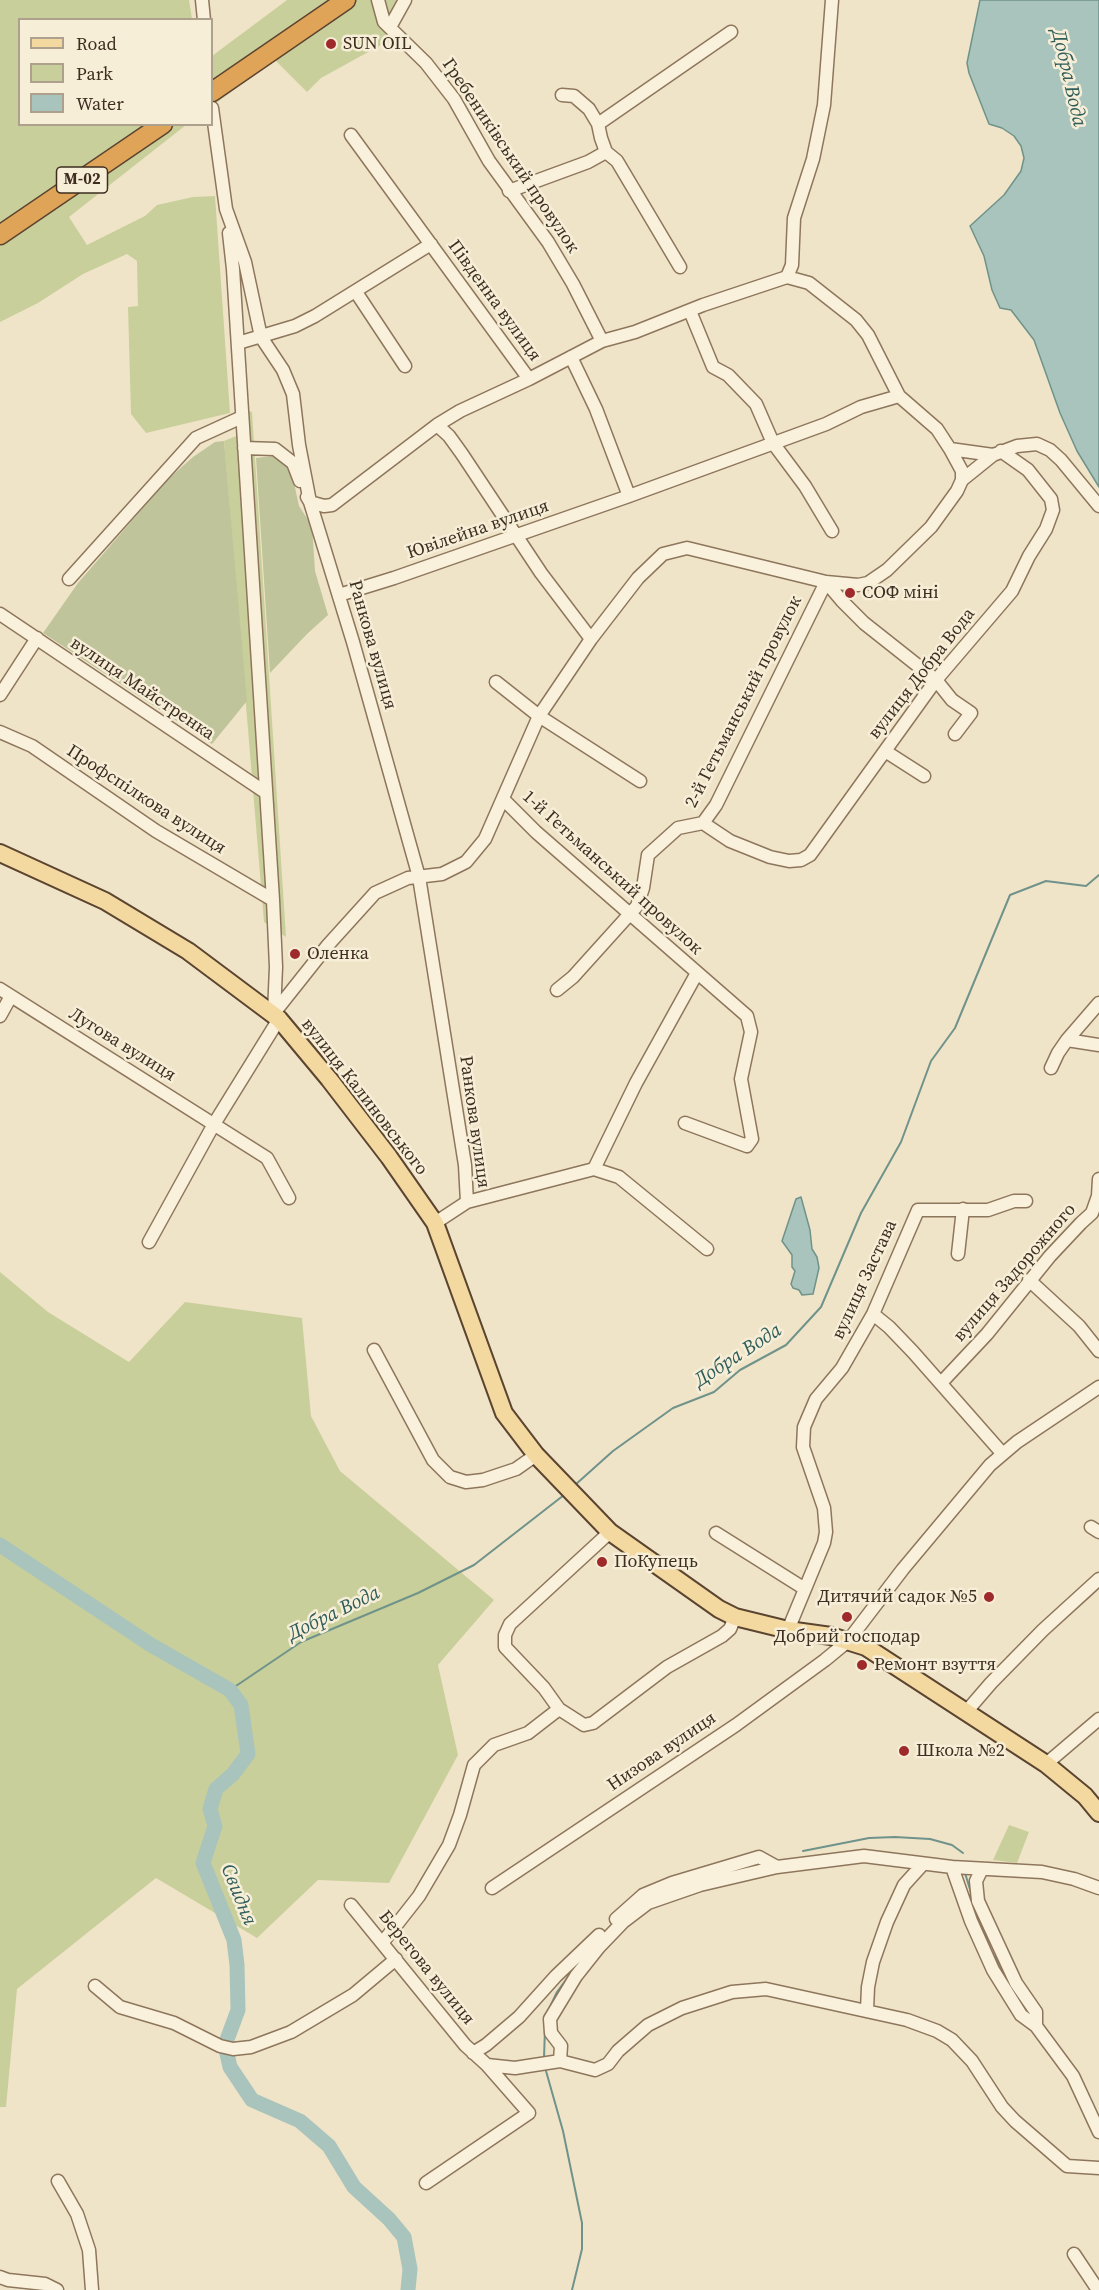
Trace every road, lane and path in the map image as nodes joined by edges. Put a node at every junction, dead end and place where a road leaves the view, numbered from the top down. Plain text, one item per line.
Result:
1 (202, 0) edge
2 (346, 0) edge
3 (378, 0) edge
4 (405, 0) edge
5 (832, 0) edge
6 (204, 18) edge
7 (390, 27) junction
8 (731, 32) dead end
9 (213, 91) edge
10 (562, 95) dead end
11 (213, 115) edge
12 (598, 124) junction
13 (160, 126) edge
14 (351, 135) dead end
15 (606, 152) junction
16 (509, 191) junction
17 (226, 209) junction
18 (0, 235) edge
19 (431, 244) junction
20 (680, 267) dead end
21 (787, 277) junction
22 (356, 292) junction
23 (690, 311) junction
24 (261, 338) junction
25 (602, 341) junction
26 (238, 343) junction
27 (571, 357) junction
28 (405, 366) dead end
29 (528, 379) junction
30 (899, 396) junction
31 (242, 417) junction
32 (437, 425) junction
33 (773, 442) junction
34 (244, 448) junction
35 (950, 449) junction
36 (997, 453) junction
37 (962, 480) junction
38 (628, 496) junction
39 (310, 502) junction
40 (1099, 506) edge
41 (832, 531) dead end
42 (516, 536) junction
43 (69, 579) dead end
44 (826, 582) junction
45 (339, 595) junction
46 (0, 614) edge
47 (37, 638) junction
48 (591, 639) junction
49 (936, 680) junction
50 (496, 682) dead end
51 (0, 695) edge
52 (539, 716) junction
53 (0, 732) edge
54 (955, 734) dead end
55 (885, 751) junction
56 (924, 776) dead end
57 (640, 781) dead end
58 (265, 792) junction
59 (503, 799) junction
60 (703, 823) junction
61 (0, 853) edge
62 (419, 877) junction
63 (273, 900) junction
64 (628, 914) junction
65 (697, 973) junction
66 (556, 990) dead end
67 (5, 992) edge
68 (1099, 1003) edge
69 (0, 1016) edge
70 (276, 1016) junction
71 (1067, 1040) junction
72 (1099, 1045) edge
73 (1052, 1068) dead end
74 (685, 1123) dead end
75 (214, 1124) junction
76 (594, 1168) junction
77 (1099, 1179) edge
78 (290, 1198) dead end
79 (1026, 1201) dead end
80 (467, 1203) junction
81 (963, 1209) junction
82 (1096, 1214) edge
83 (435, 1223) junction
84 (149, 1242) dead end
85 (707, 1249) dead end
86 (958, 1254) dead end
87 (1029, 1280) junction
88 (873, 1314) junction
89 (374, 1350) dead end
90 (1099, 1351) edge
91 (941, 1383) junction
92 (1099, 1387) edge
93 (1002, 1454) junction
94 (536, 1455) junction
95 (610, 1532) junction
96 (716, 1533) dead end
97 (1099, 1579) edge
98 (806, 1589) junction
99 (735, 1617) junction
100 (788, 1630) junction
101 (848, 1641) junction
102 (559, 1709) junction
103 (966, 1713) junction
104 (1099, 1719) edge
105 (1046, 1764) junction
106 (1099, 1813) edge
107 (923, 1864) junction
108 (952, 1867) junction
109 (982, 1869) junction
110 (492, 1888) dead end
111 (1099, 1888) edge
112 (351, 1905) dead end
113 (617, 1923) junction
114 (383, 1942) junction
115 (396, 1959) junction
116 (95, 1986) dead end
117 (867, 2010) junction
118 (1036, 2025) junction
119 (473, 2053) junction
120 (560, 2061) junction
121 (487, 2065) junction
122 (1099, 2132) edge
123 (1099, 2168) edge
124 (58, 2181) dead end
125 (426, 2183) dead end
126 (1074, 2254) dead end
127 (0, 2277) edge
128 (57, 2290) edge
129 (92, 2290) edge
130 (1098, 2290) edge

1 - 6 street
2 - 9 highway
3 - 7 street, Гребениківський провулок
4 - 7 street
5 - 21 street
7 - 16 street, Гребениківський провулок
8 - 12 street
10 - 12 street
11 - 17 street, Ранкова вулиця
12 - 15 street
13 - 18 highway, М-02
14 - 19 street, Південна вулиця
15 - 16 street
15 - 20 street
16 - 25 street, Гребениківський провулок
17 - 24 street, Ранкова вулиця
17 - 26 street
19 - 22 street, Південна вулиця
19 - 29 street, Південна вулиця
21 - 23 street
21 - 30 street
22 - 24 street, Південна вулиця
22 - 28 street
23 - 25 street
23 - 33 street
24 - 26 street, Південна вулиця
24 - 39 street, Ранкова вулиця
25 - 27 street
26 - 31 street
27 - 29 street
27 - 38 street
29 - 32 street
30 - 33 street, Ювілейна вулиця
30 - 35 street
31 - 34 street
31 - 43 street
32 - 39 street
32 - 42 street
33 - 38 street, Ювілейна вулиця
33 - 41 street
34 - 39 street
34 - 58 street
35 - 36 street
35 - 37 street
36 - 37 street
36 - 40 street
36 - 49 street, вулиця Добра Вода
37 - 44 street
38 - 42 street, Ювілейна вулиця
39 - 45 street, Ранкова вулиця
42 - 45 street, Ювілейна вулиця
42 - 48 street
44 - 48 street
44 - 49 street
44 - 60 street, 2-й Гетьманський провулок
45 - 62 street, Ранкова вулиця
46 - 47 street, вулиця Майстренка
47 - 51 street
47 - 58 street, вулиця Майстренка
48 - 52 street
49 - 54 street
49 - 55 street, вулиця Добра Вода
50 - 52 street
52 - 57 street
52 - 59 street
53 - 63 street, Профспілкова вулиця
55 - 56 street
55 - 60 street, вулиця Добра Вода
58 - 63 street
59 - 62 street
59 - 64 street, 1-й Гетьманський провулок
60 - 64 street, 2-й Гетьманський провулок
61 - 70 main road, вулиця Калиновського
62 - 70 street
62 - 80 street, Ранкова вулиця
63 - 70 street
64 - 65 street, 1-й Гетьманський провулок
64 - 66 street, 2-й Гетьманський провулок
65 - 74 street, 1-й Гетьманський провулок
65 - 76 street, 1-й Гетьманський провулок
67 - 69 street, Лугова вулиця
67 - 75 street, Лугова вулиця
68 - 71 street
70 - 75 street
70 - 83 main road, вулиця Калиновського
71 - 72 street
71 - 73 street
75 - 78 street, Лугова вулиця
75 - 84 street
76 - 80 street
76 - 85 street
77 - 82 street, вулиця Задорожного
79 - 81 street
80 - 83 street
81 - 86 street
81 - 88 street, вулиця Застава
82 - 87 street, вулиця Задорожного
83 - 94 main road, вулиця Калиновського
87 - 90 street
87 - 91 street, вулиця Задорожного
88 - 91 street
88 - 98 street, вулиця Застава
89 - 94 street
91 - 93 street
92 - 93 street, Низова вулиця
93 - 101 street, Низова вулиця
94 - 95 main road, вулиця Калиновського
95 - 99 main road, вулиця Калиновського
95 - 102 street
96 - 98 street
97 - 103 street
98 - 100 street, вулиця Застава
99 - 100 main road, вулиця Калиновського
99 - 102 street
100 - 101 main road, вулиця Калиновського
101 - 103 main road, вулиця Калиновського
101 - 110 street, Низова вулиця
102 - 114 street
103 - 105 main road, вулиця Калиновського
104 - 105 street
105 - 106 main road, вулиця Калиновського
107 - 108 street, Берегова вулиця
107 - 113 street, Берегова вулиця
107 - 117 street
108 - 109 street, Берегова вулиця
108 - 118 street
109 - 111 street, Берегова вулиця
109 - 118 street
112 - 114 street, Берегова вулиця
113 - 119 street, Берегова вулиця
113 - 120 street, Берегова вулиця
114 - 115 street, Берегова вулиця
115 - 116 street
115 - 119 street, Берегова вулиця
117 - 120 street
117 - 123 street
118 - 122 street
119 - 121 street, Берегова вулиця
120 - 121 street
121 - 125 street, Берегова вулиця
124 - 129 street
126 - 130 street
127 - 128 street

